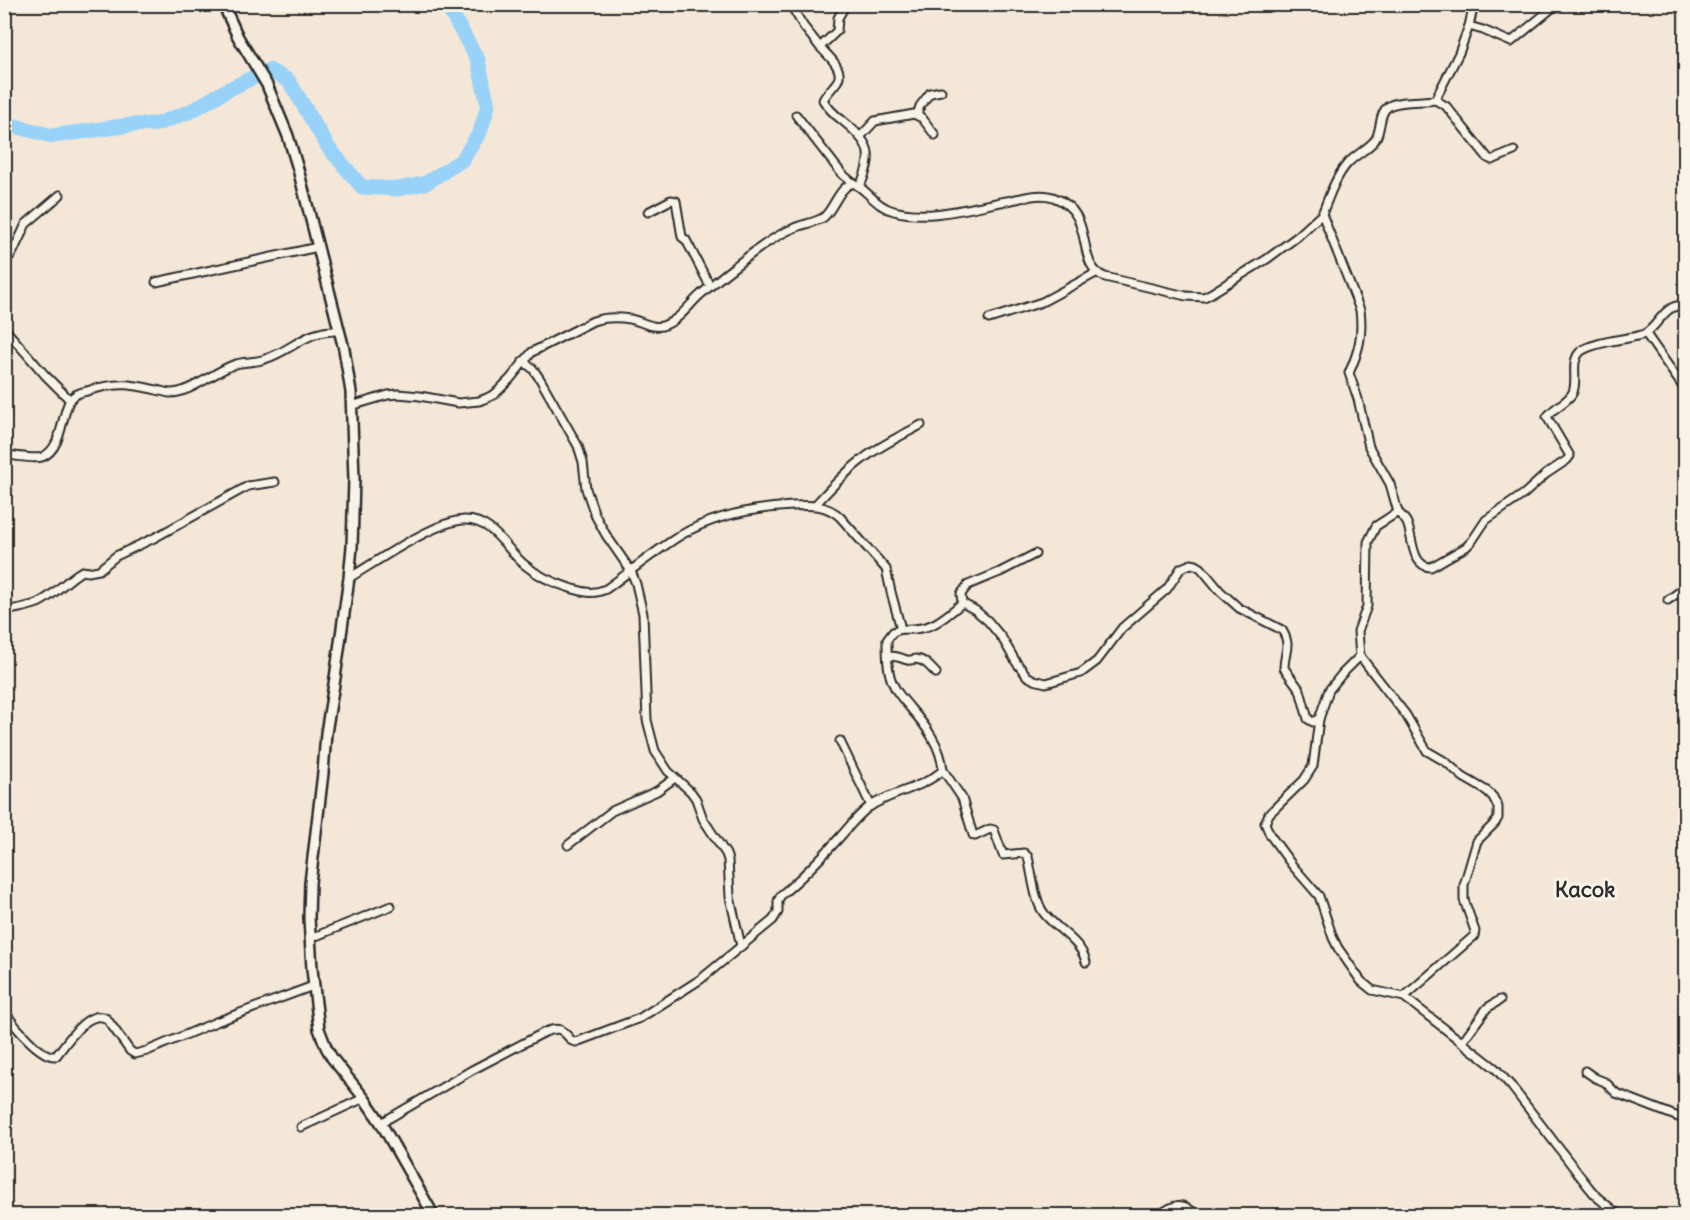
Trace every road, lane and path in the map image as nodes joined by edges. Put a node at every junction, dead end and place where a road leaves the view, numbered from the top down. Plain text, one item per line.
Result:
1 (790, 4) edge
2 (846, 4) edge
3 (1474, 4) edge
4 (1557, 4) edge
5 (223, 5) edge
6 (1469, 26) junction
7 (820, 47) junction
8 (941, 92) dead end
9 (1435, 100) junction
10 (796, 115) dead end
11 (917, 115) junction
12 (935, 135) dead end
13 (860, 137) junction
14 (1514, 151) dead end
15 (856, 184) junction
16 (60, 195) dead end
17 (648, 212) dead end
18 (1322, 214) junction
19 (318, 247) junction
20 (4, 263) edge
21 (1096, 273) junction
22 (156, 282) dead end
23 (710, 286) junction
24 (1686, 306) edge
25 (989, 319) dead end
26 (4, 328) edge
27 (339, 332) junction
28 (1646, 334) junction
29 (524, 361) junction
30 (1686, 391) edge
31 (70, 400) junction
32 (351, 406) junction
33 (921, 425) dead end
34 (4, 455) edge
35 (275, 482) dead end
36 (815, 505) junction
37 (1398, 512) junction
38 (1035, 554) dead end
39 (631, 571) junction
40 (349, 578) junction
41 (1686, 587) edge
42 (1668, 600) dead end
43 (962, 603) junction
44 (4, 611) edge
45 (901, 628) junction
46 (888, 656) junction
47 (1360, 656) junction
48 (936, 673) dead end
49 (1319, 719) junction
50 (840, 741) dead end
51 (943, 770) junction
52 (675, 778) junction
53 (871, 806) junction
54 (568, 845) dead end
55 (391, 906) dead end
56 (311, 938) junction
57 (741, 946) junction
58 (1086, 962) dead end
59 (313, 986) junction
60 (1404, 997) junction
61 (1500, 1000) dead end
62 (4, 1011) edge
63 (1462, 1042) junction
64 (1585, 1071) dead end
65 (364, 1098) junction
66 (1686, 1120) edge
67 (381, 1123) junction
68 (301, 1127) dead end
69 (434, 1215) edge
70 (1158, 1215) edge
71 (1197, 1215) edge
72 (1620, 1215) edge

1 - 7 street
2 - 7 street
3 - 6 street
4 - 6 street
5 - 19 street
6 - 9 street
7 - 13 street
8 - 11 street
9 - 14 street
9 - 18 street
10 - 15 street
11 - 12 street
11 - 13 street
13 - 15 street
15 - 21 street
15 - 23 street
16 - 20 street
17 - 23 street
18 - 21 street
18 - 37 street
19 - 22 street
19 - 27 street
21 - 25 street
23 - 29 street
24 - 28 street
26 - 31 street
27 - 31 street
27 - 32 street
28 - 30 street
28 - 37 street
29 - 32 street
29 - 39 street
31 - 34 street
32 - 40 street
33 - 36 street
35 - 44 street
36 - 39 street
36 - 45 street
37 - 47 street
38 - 43 street
39 - 40 street
39 - 52 street
40 - 56 street
41 - 42 street
43 - 45 street
43 - 49 street
45 - 46 street
46 - 48 street
46 - 51 street
47 - 49 street
47 - 60 street
49 - 60 street
50 - 53 street
51 - 53 street
51 - 58 street
52 - 54 street
52 - 57 street
53 - 57 street
55 - 56 street
56 - 59 street
57 - 67 street
59 - 62 street
59 - 65 street
60 - 63 street
61 - 63 street
63 - 72 street
64 - 66 street
65 - 67 street
65 - 68 street
67 - 69 street
70 - 71 street

